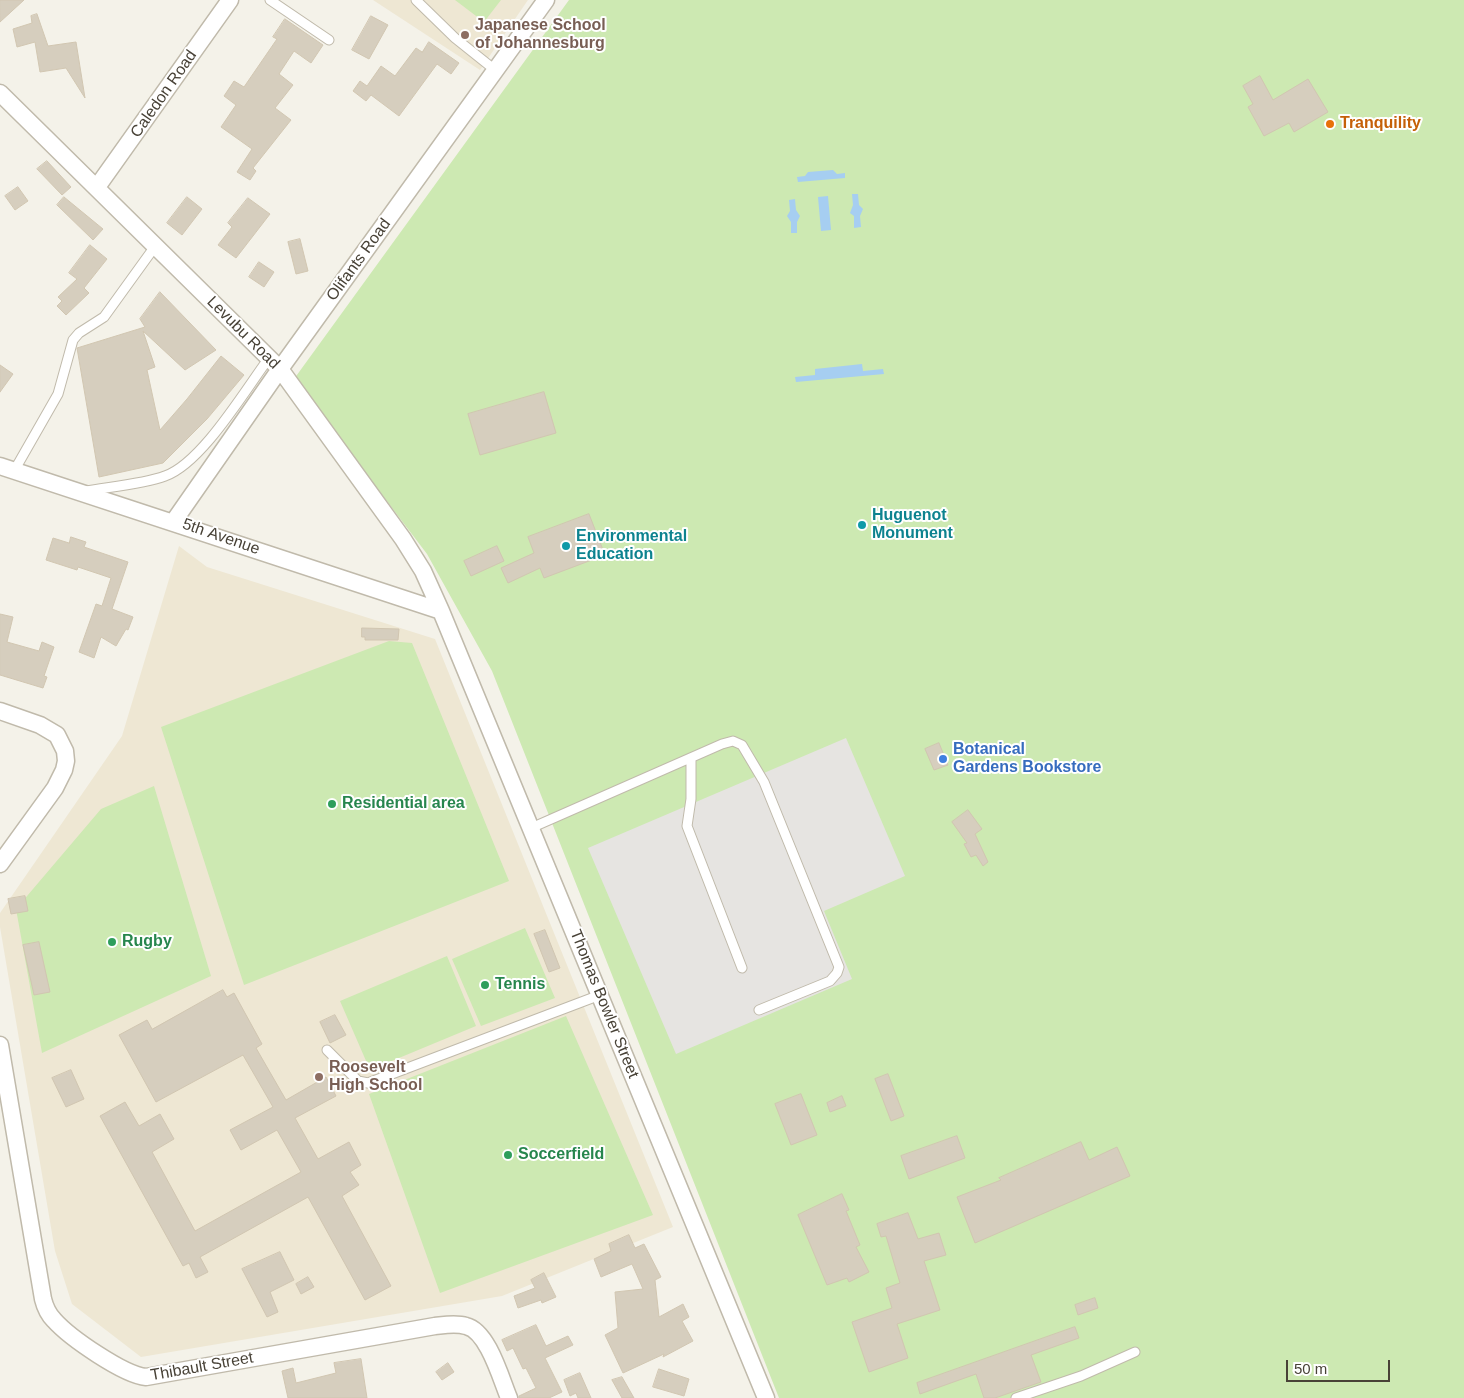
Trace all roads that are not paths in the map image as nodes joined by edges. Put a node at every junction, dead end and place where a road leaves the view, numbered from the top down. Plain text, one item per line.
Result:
1 (230, 0) edge
2 (270, 0) edge
3 (416, 0) edge
4 (546, 0) edge
5 (329, 40) dead end
6 (495, 70) junction
7 (0, 93) edge
8 (97, 187) junction
9 (156, 245) junction
10 (274, 364) junction
11 (7, 468) edge
12 (82, 492) junction
13 (174, 521) junction
14 (441, 611) junction
15 (0, 711) edge
16 (691, 758) junction
17 (531, 828) junction
18 (0, 864) edge
19 (742, 968) dead end
20 (600, 995) junction
21 (759, 1010) dead end
22 (0, 1045) edge
23 (327, 1050) dead end
24 (1135, 1352) dead end
25 (509, 1398) edge
26 (766, 1398) edge
27 (1016, 1398) edge

1 - 8 street, Caledon Road
2 - 5 lane
3 - 6 lane
4 - 6 street, Olifants Road
6 - 10 street, Olifants Road
7 - 8 street, Levubu Road
8 - 9 street, Levubu Road
9 - 10 street, Levubu Road
9 - 11 lane
10 - 12 lane
10 - 13 street, Olifants Road
10 - 14 street, Levubu Road
11 - 12 street, 5th Avenue
12 - 13 street, 5th Avenue
13 - 14 street, 5th Avenue
14 - 17 street, Thomas Bowler Street
15 - 18 street
16 - 17 lane
16 - 19 lane
16 - 21 lane
17 - 20 street, Thomas Bowler Street
20 - 23 lane
20 - 26 street, Thomas Bowler Street
22 - 25 street, Thibault Street
24 - 27 lane

